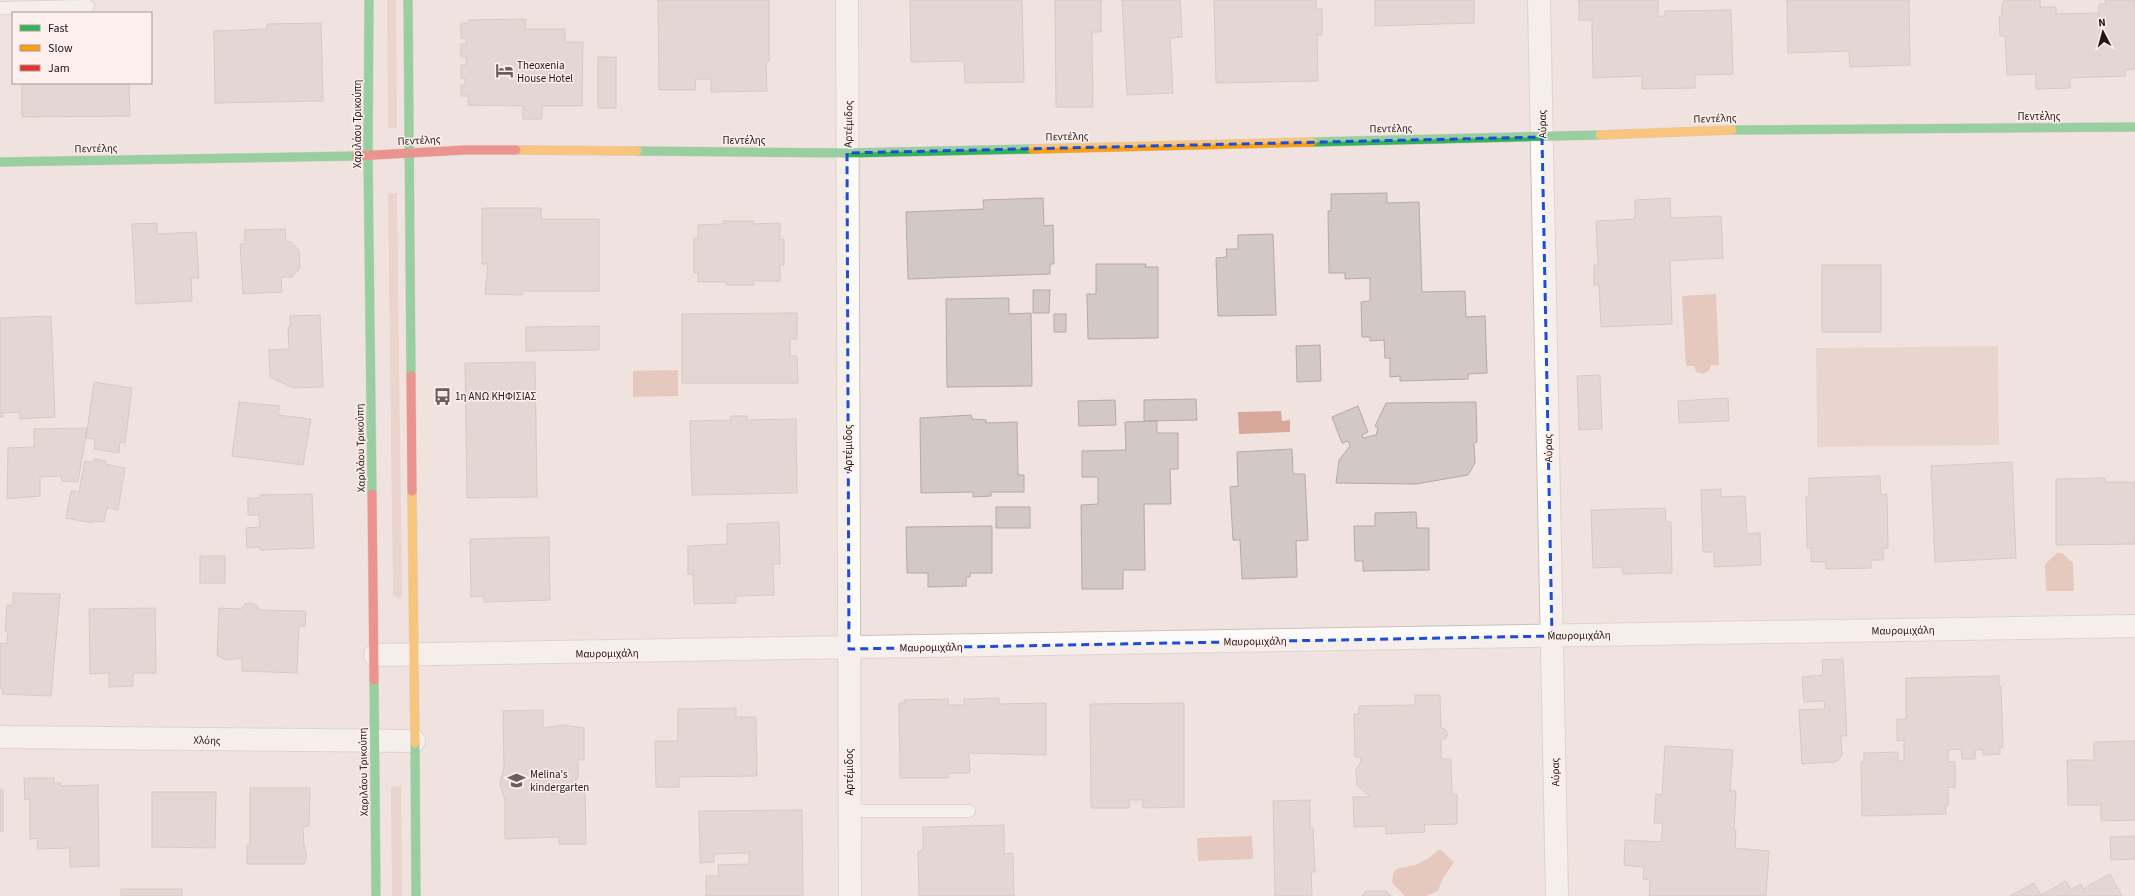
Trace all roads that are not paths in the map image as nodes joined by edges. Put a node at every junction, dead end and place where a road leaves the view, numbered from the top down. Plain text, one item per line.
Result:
1 (369, 0) edge
2 (408, 0) edge
3 (847, 0) edge
4 (1539, 0) edge
5 (88, 6) dead end
6 (0, 8) edge
7 (2135, 128) edge
8 (1542, 137) junction
9 (409, 152) junction
10 (847, 152) junction
11 (368, 156) junction
12 (0, 162) edge
13 (2135, 626) edge
14 (1552, 636) junction
15 (849, 648) junction
16 (375, 655) junction
17 (414, 656) junction
18 (0, 737) edge
19 (374, 741) junction
20 (414, 742) junction
21 (849, 811) junction
22 (969, 811) dead end
23 (376, 896) edge
24 (416, 896) edge
25 (850, 896) edge
26 (1557, 896) edge

1 - 11 street, Χαριλάου Τρικούπη
2 - 9 street
3 - 10 street, Αρτέμιδος
4 - 8 street, Αύρας
5 - 6 lane
7 - 8 street, Πεντέλης
8 - 10 street, Πεντέλης
8 - 14 street, Αύρας
9 - 10 street, Πεντέλης
9 - 11 street, Πεντέλης
9 - 17 street
10 - 15 street, Αρτέμιδος
11 - 12 street, Πεντέλης
11 - 16 street, Χαριλάου Τρικούπη
13 - 14 street, Μαυρομιχάλη
14 - 15 street, Μαυρομιχάλη
14 - 26 street, Αύρας
15 - 17 street, Μαυρομιχάλη
15 - 21 street, Αρτέμιδος
16 - 17 street, Μαυρομιχάλη
16 - 19 street, Χαριλάου Τρικούπη
17 - 20 street
18 - 19 street, Χλόης
19 - 20 street, Χλόης
19 - 23 street, Χαριλάου Τρικούπη
20 - 24 street
21 - 22 lane
21 - 25 street, Αρτέμιδος

